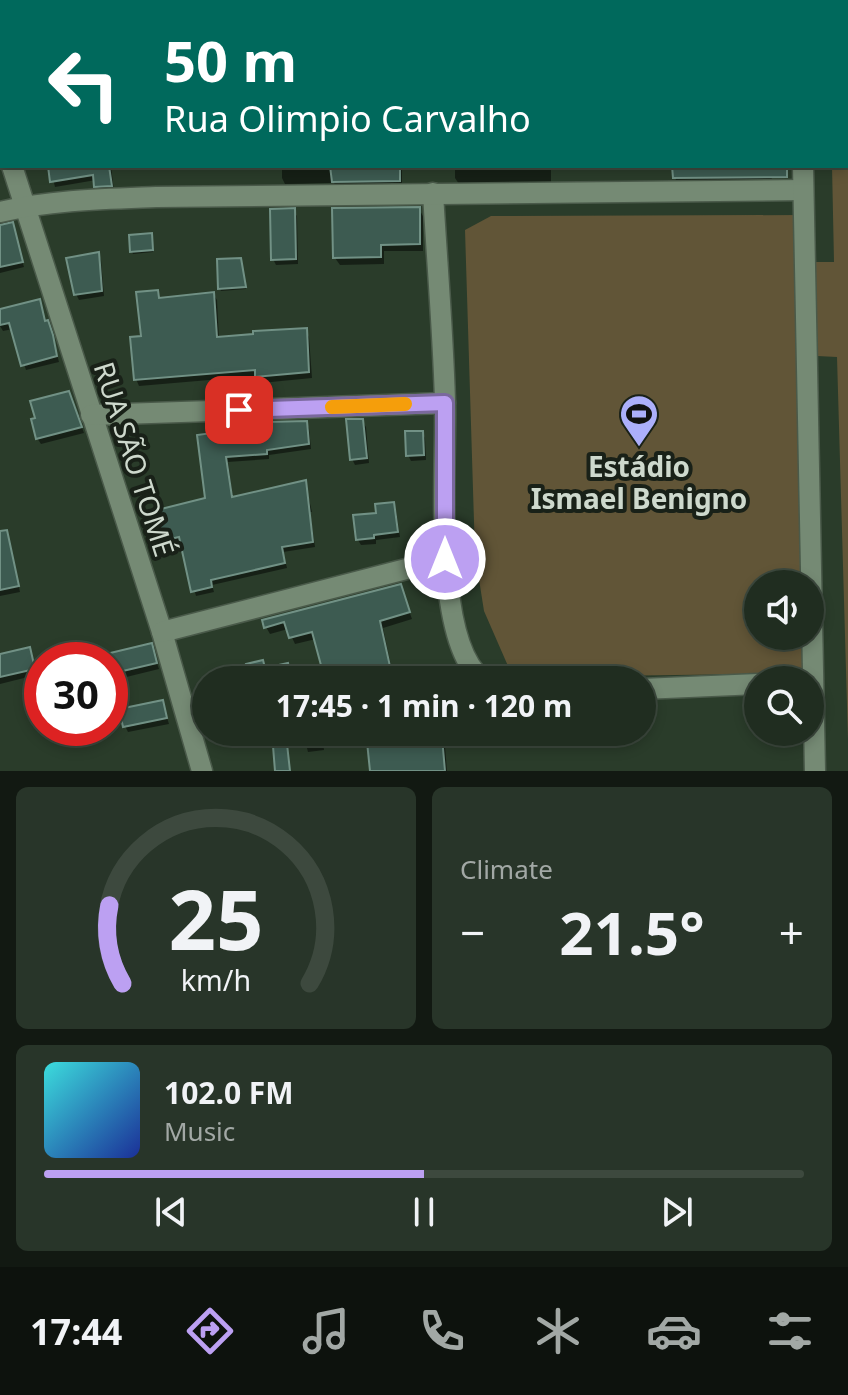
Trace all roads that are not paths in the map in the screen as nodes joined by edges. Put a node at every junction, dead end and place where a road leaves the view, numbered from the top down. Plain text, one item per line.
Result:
1 (13, 168) edge
2 (803, 168) edge
3 (803, 190) junction
4 (433, 193) junction
5 (25, 206) junction
6 (0, 212) edge
7 (445, 403) junction
8 (91, 415) junction
9 (445, 559) junction
10 (162, 632) junction
11 (471, 666) edge
12 (812, 666) edge
13 (744, 685) edge
14 (656, 688) edge
15 (814, 746) edge
16 (202, 771) edge
17 (815, 771) edge

1 - 5 street, RUA SÃO TOMÉ
2 - 3 street
3 - 4 street
3 - 12 street
4 - 5 street
4 - 7 street
5 - 6 street
5 - 8 street, RUA SÃO TOMÉ
7 - 8 street
7 - 9 street
8 - 10 street, RUA SÃO TOMÉ
9 - 10 street
9 - 11 street
10 - 16 street, RUA SÃO TOMÉ
13 - 14 street
15 - 17 street

